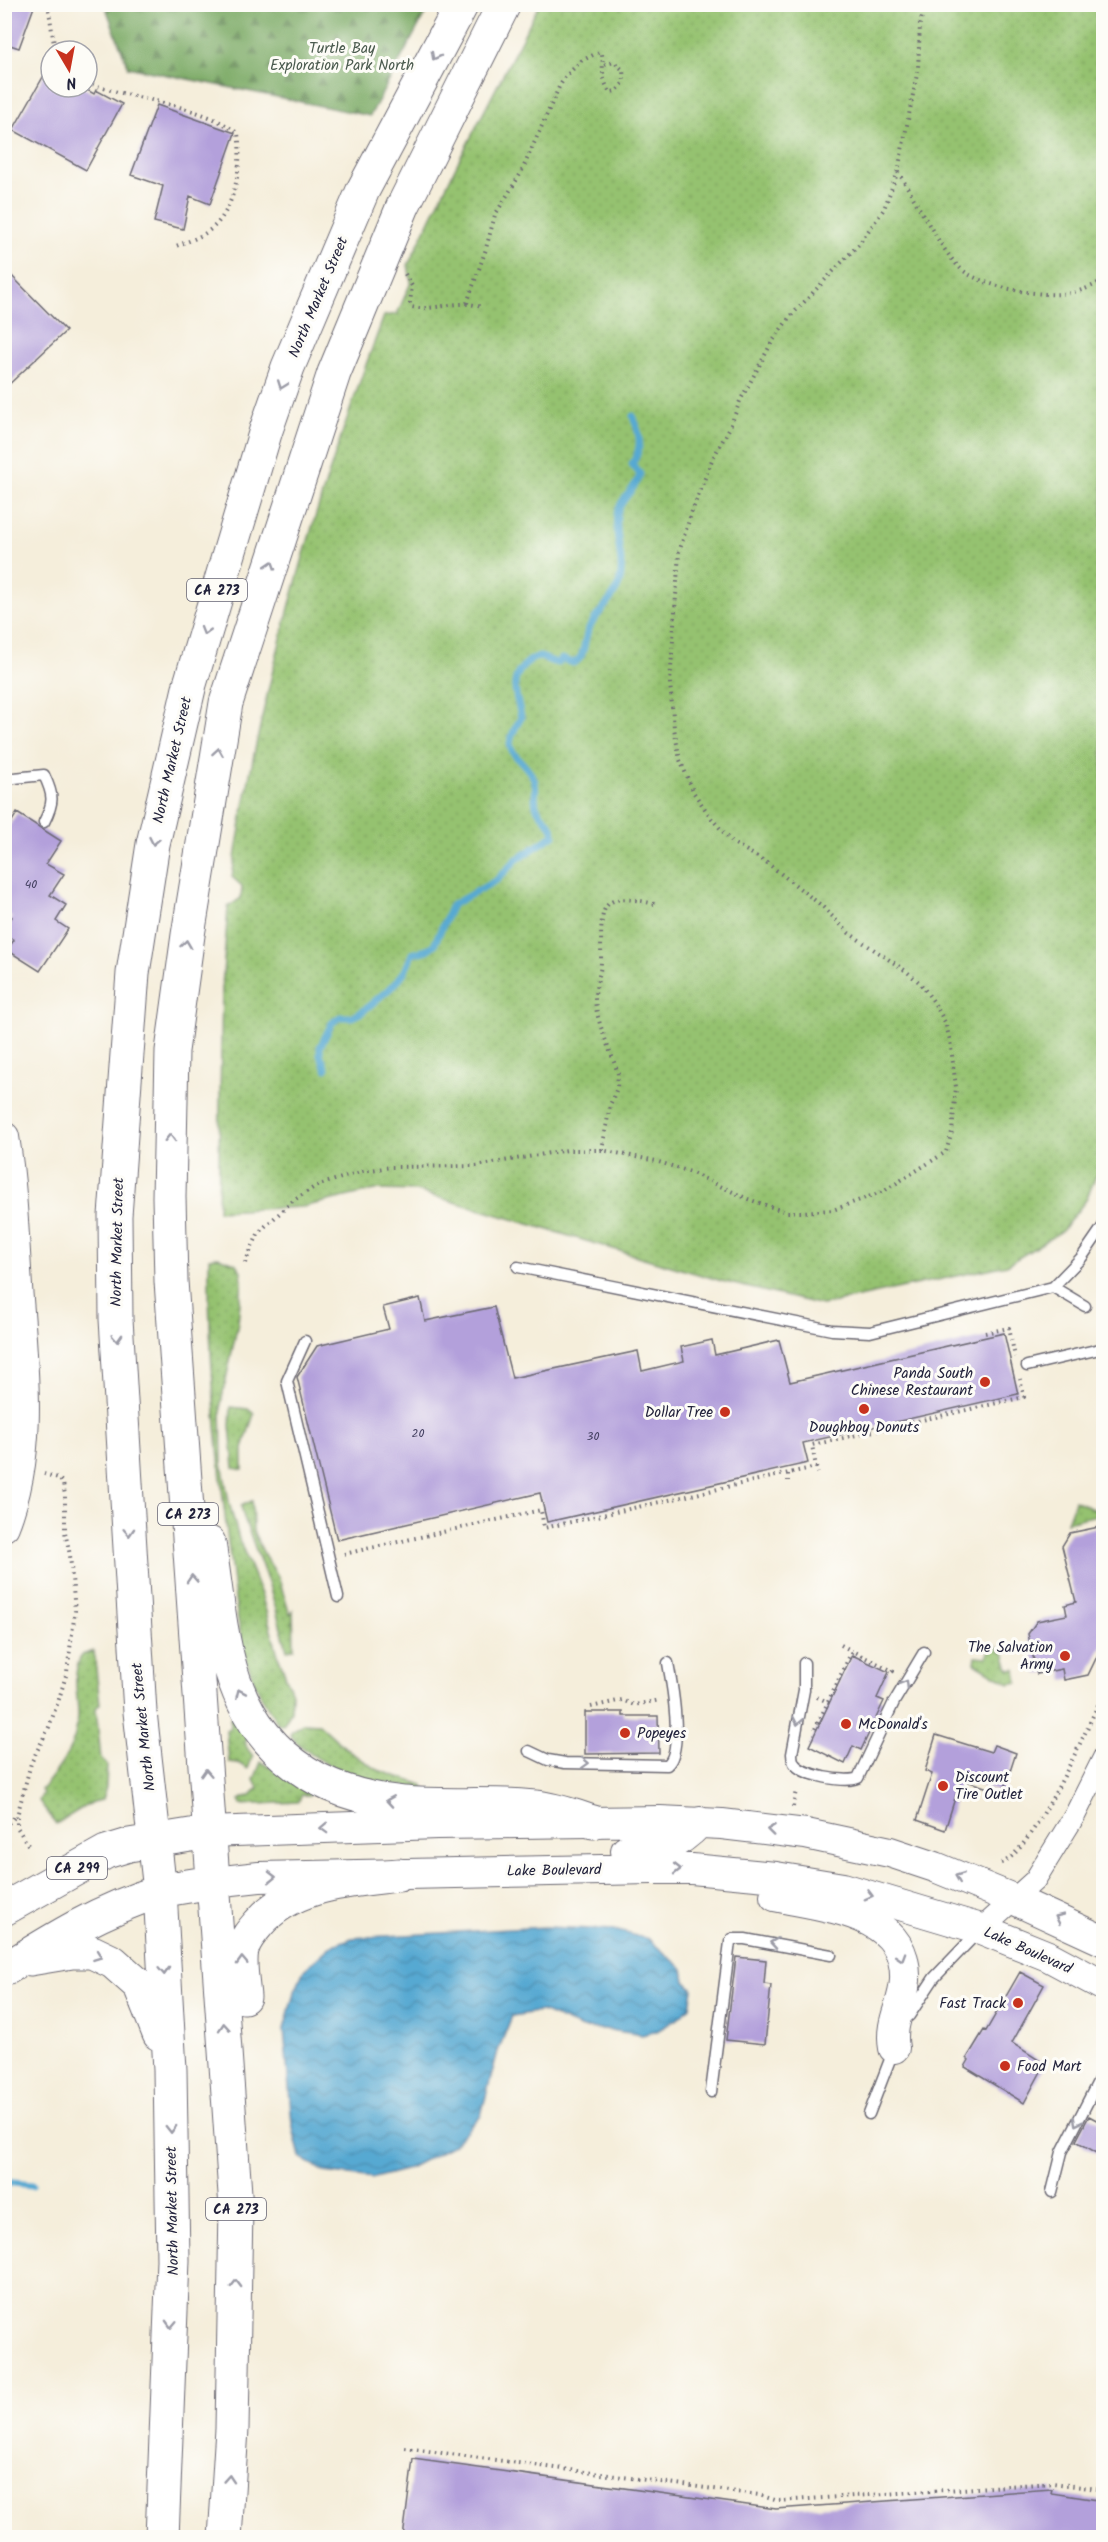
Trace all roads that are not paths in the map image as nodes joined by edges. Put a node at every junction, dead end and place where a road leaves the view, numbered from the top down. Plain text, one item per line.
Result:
1 (462, 4) edge
2 (504, 4) edge
3 (4, 779) edge
4 (44, 822) dead end
5 (4, 1137) edge
6 (170, 1197) junction
7 (1104, 1225) edge
8 (518, 1267) dead end
9 (1053, 1287) junction
10 (1085, 1306) dead end
11 (305, 1341) dead end
12 (1104, 1348) edge
13 (1021, 1367) road end
14 (4, 1526) edge
15 (338, 1597) dead end
16 (924, 1652) dead end
17 (668, 1663) dead end
18 (804, 1663) dead end
19 (529, 1751) dead end
20 (1102, 1764) edge
21 (593, 1822) junction
22 (700, 1822) junction
23 (209, 1832) junction
24 (155, 1840) junction
25 (470, 1871) junction
26 (724, 1872) junction
27 (399, 1875) junction
28 (214, 1882) junction
29 (160, 1892) junction
30 (1013, 1899) junction
31 (4, 1909) edge
32 (981, 1929) junction
33 (1104, 1941) edge
34 (831, 1956) dead end
35 (12, 1965) edge
36 (1104, 1986) edge
37 (894, 2048) junction
38 (170, 2070) junction
39 (1104, 2070) edge
40 (711, 2092) dead end
41 (869, 2114) dead end
42 (1052, 2192) dead end
43 (236, 2208) junction
44 (162, 2538) edge
45 (225, 2538) edge

1 -> 24 main road, North Market Street / CA 273
6 -> 2 main road, CA 273
3 - 4 lane
5 - 14 main road
21 -> 6 main road
23 -> 6 main road, CA 273
7 - 9 lane
8 - 9 lane
9 - 10 lane
11 - 15 lane
12 - 13 lane
18 -> 16 lane
19 -> 17 lane
20 - 30 street
21 - 22 main road
21 -> 23 main road
22 - 25 main road
30 -> 22 main road
23 - 24 main road
23 - 28 main road, CA 273
24 - 29 main road, North Market Street / CA 273
24 - 31 main road, CA 299
25 -> 26 main road, Lake Boulevard
25 - 27 main road, Lake Boulevard
26 -> 32 main road, Lake Boulevard
26 -> 37 main road
28 -> 27 main road, Lake Boulevard
43 -> 27 main road
28 - 29 main road, Lake Boulevard
43 -> 28 main road, CA 273
29 - 35 main road, Lake Boulevard
29 -> 38 main road, North Market Street / CA 273
30 - 32 street
33 -> 30 main road
32 - 36 main road, Lake Boulevard
32 - 37 lane
34 -> 40 lane
35 -> 38 main road
37 - 41 lane
38 -> 44 main road, North Market Street / CA 273
39 -> 42 lane
45 -> 43 main road, CA 273

